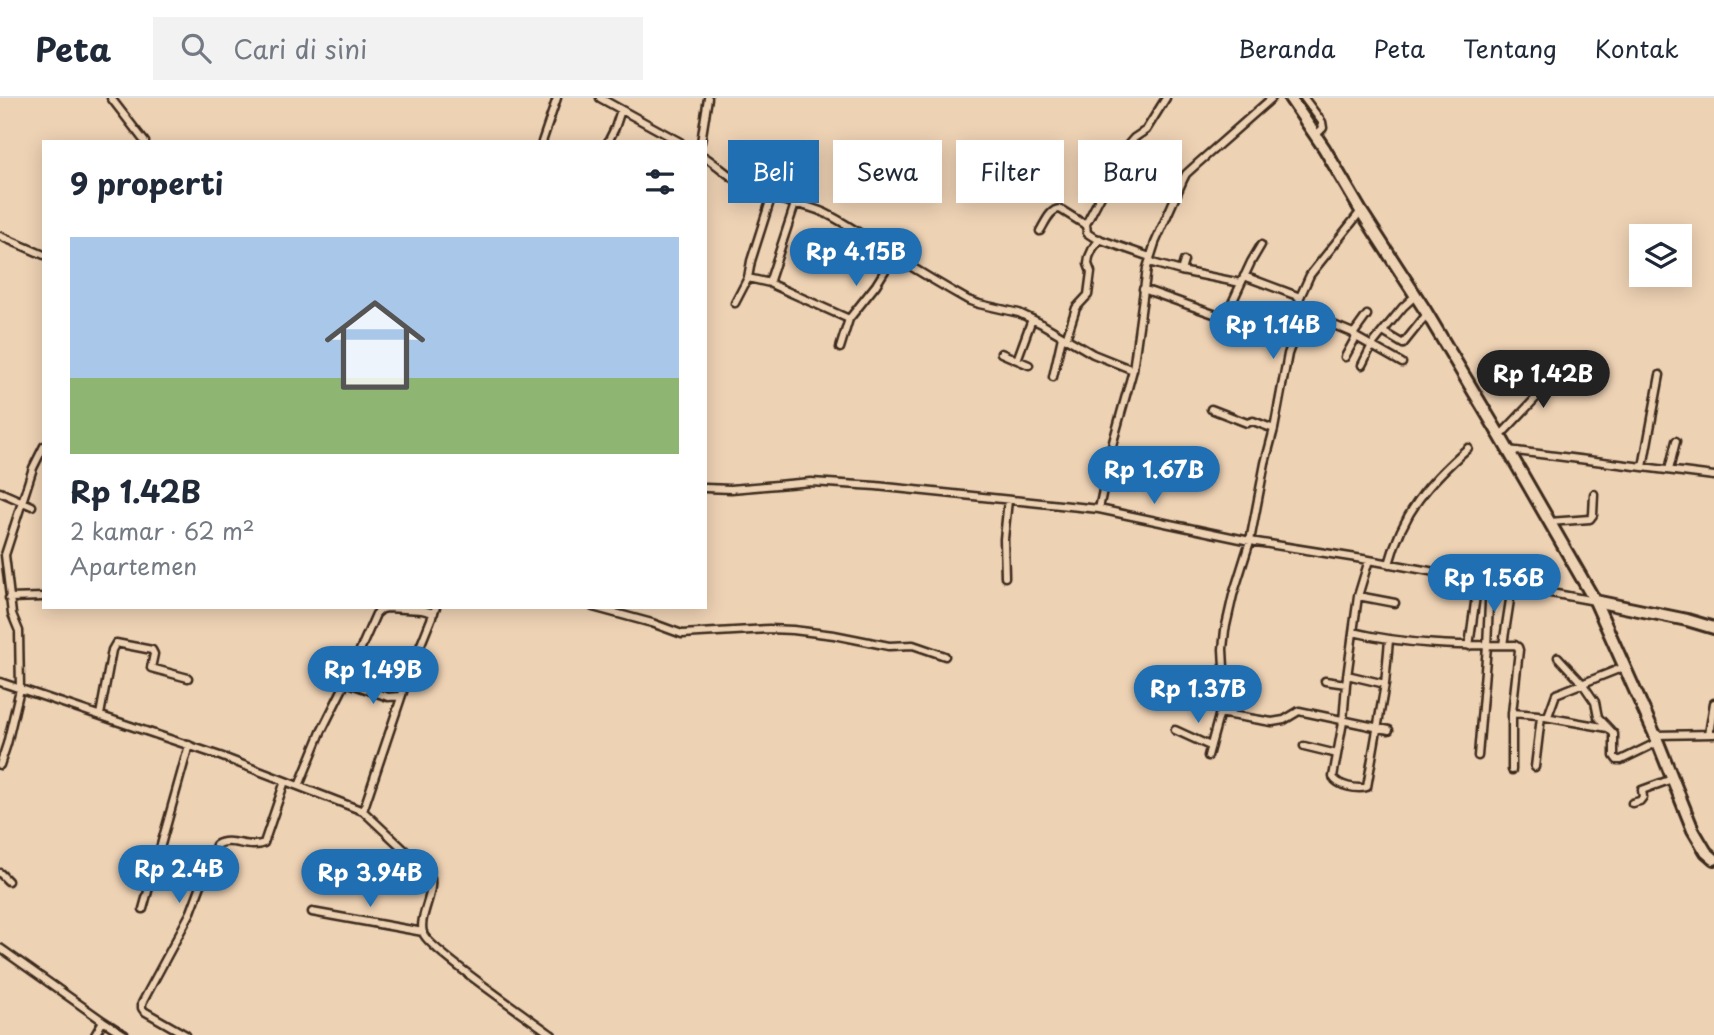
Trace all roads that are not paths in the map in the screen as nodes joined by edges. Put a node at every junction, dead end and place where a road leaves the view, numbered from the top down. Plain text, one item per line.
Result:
1 (111, 98) edge
2 (557, 98) edge
3 (708, 98) edge
4 (1166, 98) edge
5 (1272, 98) edge
6 (1290, 98) edge
7 (1304, 98) edge
8 (602, 99) edge
9 (621, 110) junction
10 (1316, 135) junction
11 (143, 140) edge
12 (543, 140) edge
13 (609, 140) edge
14 (676, 140) edge
15 (701, 140) edge
16 (707, 158) edge
17 (728, 174) edge
18 (770, 203) edge
19 (791, 203) edge
20 (795, 204) junction
21 (1361, 211) junction
22 (1086, 224) junction
23 (1040, 231) dead end
24 (0, 236) edge
25 (1100, 239) junction
26 (1261, 245) dead end
27 (42, 255) edge
28 (894, 256) junction
29 (1150, 260) junction
30 (1184, 261) dead end
31 (1181, 271) junction
32 (748, 278) junction
33 (1242, 279) junction
34 (770, 283) junction
35 (1143, 289) junction
36 (730, 291) dead end
37 (740, 294) junction
38 (1415, 296) junction
39 (1300, 297) junction
40 (735, 303) dead end
41 (1297, 314) junction
42 (1427, 314) junction
43 (1367, 315) dead end
44 (849, 319) junction
45 (1032, 319) junction
46 (1383, 332) junction
47 (1355, 335) junction
48 (1064, 338) junction
49 (1403, 344) junction
50 (1372, 346) junction
51 (840, 348) dead end
52 (1001, 353) dead end
53 (1345, 357) dead end
54 (1391, 357) junction
55 (1017, 360) junction
56 (1402, 363) dead end
57 (1029, 365) dead end
58 (1362, 365) dead end
59 (1566, 366) dead end
60 (1133, 370) junction
61 (1660, 375) dead end
62 (1053, 377) dead end
63 (1211, 408) dead end
64 (1274, 429) junction
65 (1500, 436) junction
66 (1676, 441) dead end
67 (1468, 448) dead end
68 (42, 450) edge
69 (1508, 450) junction
70 (1643, 467) junction
71 (1669, 470) junction
72 (1714, 476) edge
73 (707, 488) edge
74 (0, 492) edge
75 (1594, 494) dead end
76 (1008, 500) junction
77 (23, 502) junction
78 (32, 506) dead end
79 (1099, 509) junction
80 (1549, 522) junction
81 (1251, 541) junction
82 (1369, 560) junction
83 (1390, 564) junction
84 (1005, 577) dead end
85 (1478, 581) junction
86 (1490, 583) junction
87 (1512, 587) junction
88 (1358, 596) junction
89 (42, 597) edge
90 (9, 598) junction
91 (1595, 601) junction
92 (1395, 603) dead end
93 (384, 609) edge
94 (412, 609) edge
95 (601, 609) edge
96 (435, 610) edge
97 (1687, 620) junction
98 (1714, 621) edge
99 (1714, 628) edge
100 (1353, 632) junction
101 (1389, 640) junction
102 (1503, 645) junction
103 (1469, 646) junction
104 (1487, 646) junction
105 (945, 656) dead end
106 (1559, 657) dead end
107 (1623, 667) junction
108 (1347, 675) junction
109 (188, 678) dead end
110 (346, 681) junction
111 (1325, 681) dead end
112 (0, 682) edge
113 (1582, 683) junction
114 (1346, 684) junction
115 (1385, 684) junction
116 (1195, 687) dead end
117 (20, 689) junction
118 (1224, 694) junction
119 (401, 696) junction
120 (1714, 704) edge
121 (1219, 713) junction
122 (1513, 713) junction
123 (100, 715) junction
124 (1543, 717) junction
125 (1343, 722) junction
126 (1377, 728) junction
127 (1610, 729) junction
128 (1175, 730) dead end
129 (1389, 730) dead end
130 (1712, 734) edge
131 (1656, 738) junction
132 (189, 745) junction
133 (1210, 746) junction
134 (1304, 746) dead end
135 (1337, 754) junction
136 (1208, 756) dead end
137 (1478, 756) dead end
138 (0, 765) edge
139 (1535, 767) dead end
140 (1511, 770) dead end
141 (1672, 779) junction
142 (285, 781) junction
143 (299, 786) junction
144 (1632, 803) dead end
145 (363, 811) junction
146 (1714, 859) edge
147 (0, 873) edge
148 (8, 881) dead end
149 (143, 909) dead end
150 (312, 912) dead end
151 (423, 932) junction
152 (0, 948) edge
153 (103, 1021) junction
154 (95, 1035) edge
155 (125, 1035) edge
156 (186, 1035) edge
157 (552, 1035) edge

1 - 11 street
2 - 12 street
3 - 15 street
4 - 22 street
5 - 29 street
6 - 10 main road
7 - 10 street
8 - 9 street
9 - 13 street
9 - 14 street
10 - 21 main road
16 - 17 street
18 - 32 street
19 - 20 street
20 - 28 street
20 - 34 street
21 - 38 main road
21 - 39 street
22 - 23 street
22 - 25 street
24 - 27 street
25 - 29 street
25 - 48 street
26 - 33 street
28 - 44 street
28 - 45 street
29 - 31 street
29 - 35 street
30 - 31 street
31 - 33 street
32 - 34 street
32 - 37 street
33 - 35 street
33 - 39 street
34 - 44 street
35 - 60 street
36 - 37 street
37 - 40 street
38 - 42 main road
38 - 46 street
39 - 41 street
41 - 47 street
41 - 64 street
42 - 49 street
42 - 65 main road
43 - 47 street
44 - 51 street
45 - 48 street
45 - 55 street
46 - 49 street
46 - 50 street
47 - 50 street
47 - 53 street
48 - 60 street
48 - 62 street
49 - 54 street
50 - 54 street
50 - 58 street
52 - 55 street
54 - 56 street
55 - 57 street
59 - 65 street
60 - 79 street
61 - 70 street
63 - 64 street
64 - 81 street
65 - 69 main road
66 - 71 street
67 - 83 street
68 - 77 street
69 - 70 street
69 - 80 main road
70 - 71 street
71 - 72 street
73 - 76 street
74 - 77 street
75 - 80 street
76 - 79 street
76 - 84 street
77 - 78 street
77 - 90 street
79 - 81 street
80 - 91 main road
81 - 82 street
81 - 118 street
82 - 83 street
82 - 88 street
83 - 85 street
85 - 86 street
85 - 103 street
86 - 87 street
86 - 104 street
87 - 91 street
87 - 102 street
88 - 92 street
88 - 100 street
89 - 90 street
90 - 117 street
91 - 97 main road
91 - 107 main road
93 - 110 street
94 - 96 street
95 - 105 street
96 - 119 street
97 - 98 main road
97 - 99 main road
100 - 101 street
100 - 108 street
101 - 103 street
101 - 115 street
102 - 104 street
102 - 122 street
103 - 104 street
104 - 137 street
106 - 113 street
107 - 113 street
107 - 131 main road
108 - 114 street
108 - 115 street
109 - 123 street
110 - 119 street
110 - 143 street
111 - 114 street
112 - 117 street
113 - 124 street
113 - 127 street
114 - 125 street
115 - 126 street
116 - 118 street
117 - 123 street
117 - 138 street
118 - 121 street
119 - 145 street
120 - 130 street
121 - 125 street
121 - 133 street
122 - 124 street
122 - 140 street
123 - 132 street
124 - 127 street
124 - 139 street
125 - 126 street
125 - 135 street
126 - 129 street
126 - 135 street
127 - 131 street
128 - 133 street
130 - 131 street
131 - 141 main road
132 - 142 street
132 - 149 street
133 - 136 street
134 - 135 street
141 - 144 street
141 - 146 main road
142 - 143 street
142 - 156 street
143 - 145 street
145 - 151 street
147 - 148 street
150 - 151 street
151 - 157 street
152 - 153 street
153 - 154 street
153 - 155 street

